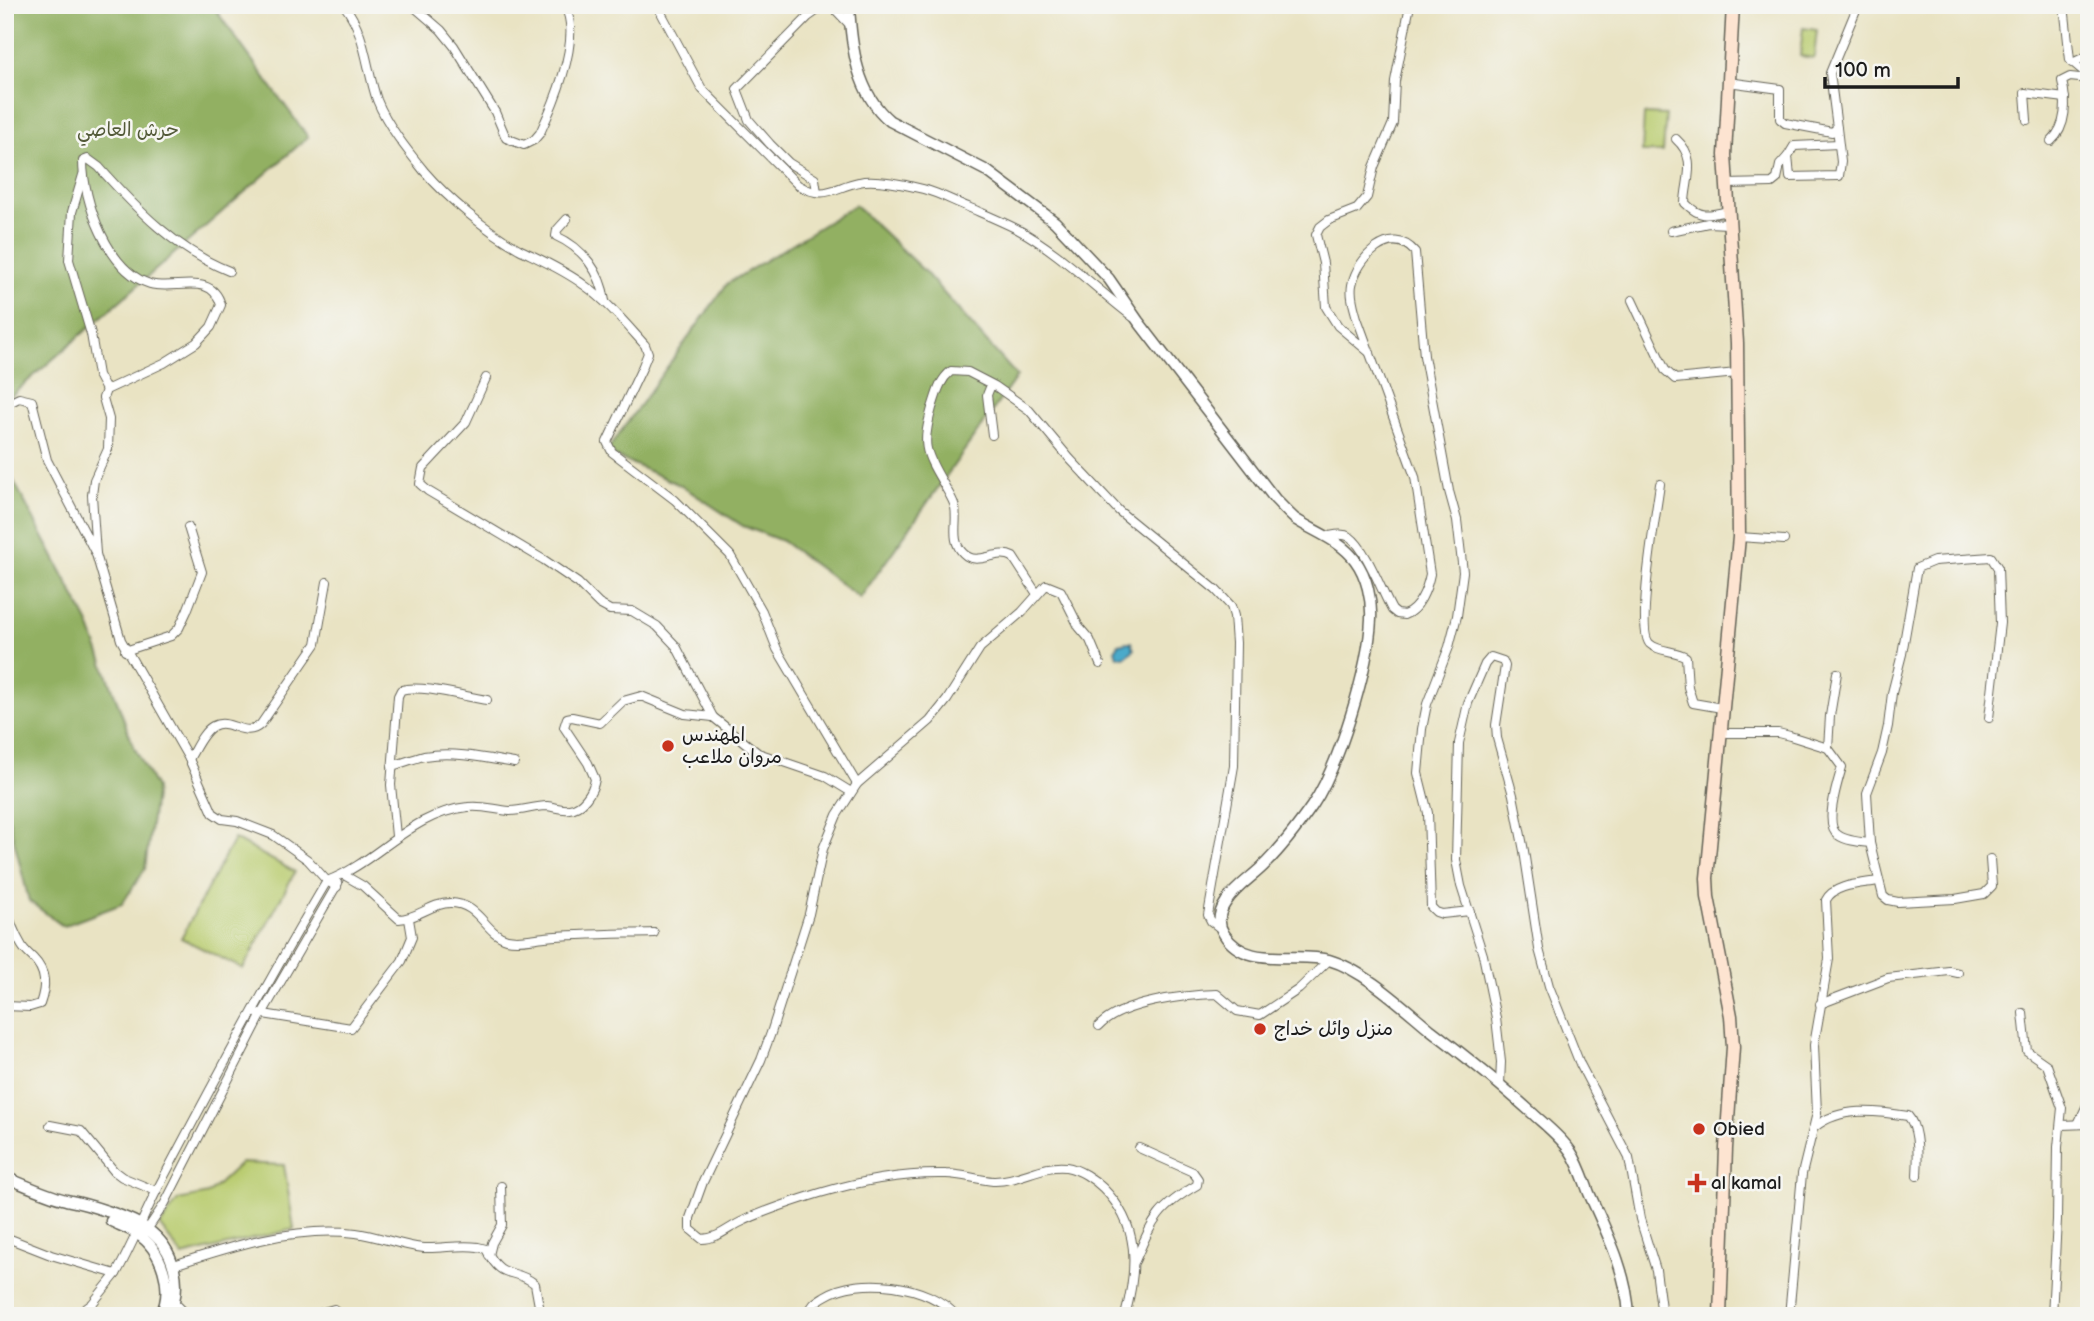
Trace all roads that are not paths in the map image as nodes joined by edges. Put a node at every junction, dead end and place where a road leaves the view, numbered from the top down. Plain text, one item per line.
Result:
1 (344, 5) edge
2 (412, 5) edge
3 (564, 5) edge
4 (657, 5) edge
5 (825, 5) edge
6 (831, 5) edge
7 (849, 5) edge
8 (1410, 5) edge
9 (1733, 5) edge
10 (1858, 5) edge
11 (2064, 5) edge
12 (850, 25) junction
13 (2089, 55) edge
14 (2072, 63) junction
15 (2089, 78) edge
16 (1728, 82) junction
17 (2065, 98) junction
18 (2027, 120) dead end
19 (1837, 128) junction
20 (1676, 139) dead end
21 (2051, 141) dead end
22 (1839, 144) junction
23 (1788, 156) junction
24 (83, 175) junction
25 (1726, 184) junction
26 (817, 192) junction
27 (1728, 218) junction
28 (567, 219) dead end
29 (1671, 231) dead end
30 (229, 271) dead end
31 (1632, 300) dead end
32 (605, 302) junction
33 (1138, 321) junction
34 (1370, 353) junction
35 (1737, 373) junction
36 (486, 378) dead end
37 (990, 385) junction
38 (106, 390) junction
39 (5, 405) edge
40 (992, 435) dead end
41 (1660, 484) dead end
42 (188, 527) dead end
43 (1328, 536) junction
44 (1739, 537) junction
45 (1783, 540) dead end
46 (96, 554) junction
47 (327, 582) dead end
48 (1037, 594) junction
49 (125, 651) junction
50 (1100, 664) dead end
51 (1837, 673) dead end
52 (487, 700) dead end
53 (1722, 708) junction
54 (713, 717) junction
55 (1989, 718) dead end
56 (1721, 733) junction
57 (1828, 748) junction
58 (189, 759) junction
59 (514, 763) dead end
60 (391, 766) junction
61 (857, 784) junction
62 (851, 792) junction
63 (396, 836) junction
64 (1870, 844) junction
65 (1990, 859) dead end
66 (341, 876) junction
67 (327, 881) junction
68 (1878, 881) junction
69 (337, 887) junction
70 (5, 904) edge
71 (1469, 911) junction
72 (409, 919) junction
73 (1220, 928) junction
74 (654, 933) dead end
75 (293, 938) junction
76 (304, 943) junction
77 (1329, 960) junction
78 (1958, 972) dead end
79 (1820, 1004) junction
80 (5, 1006) edge
81 (252, 1011) junction
82 (2023, 1013) dead end
83 (262, 1014) junction
84 (1099, 1026) dead end
85 (2086, 1037) dead end
86 (1500, 1084) junction
87 (2089, 1099) edge
88 (2078, 1124) junction
89 (2089, 1124) edge
90 (50, 1125) dead end
91 (2061, 1125) junction
92 (1815, 1127) junction
93 (1139, 1148) dead end
94 (1917, 1176) dead end
95 (5, 1177) edge
96 (501, 1186) dead end
97 (156, 1191) junction
98 (141, 1231) junction
99 (5, 1237) edge
100 (489, 1255) junction
101 (1134, 1263) junction
102 (174, 1265) junction
103 (116, 1274) junction
104 (175, 1303) junction
105 (334, 1309) dead end
106 (76, 1316) edge
107 (160, 1316) edge
108 (169, 1316) edge
109 (188, 1316) edge
110 (309, 1316) edge
111 (537, 1316) edge
112 (810, 1316) edge
113 (956, 1316) edge
114 (1125, 1316) edge
115 (1629, 1316) edge
116 (1662, 1316) edge
117 (1720, 1316) edge
118 (1789, 1316) edge
119 (2052, 1316) edge

1 - 32 street
2 - 3 street
4 - 26 street
5 - 26 street
6 - 12 street
7 - 12 street
8 - 34 street
9 - 16 main road
10 - 19 street
11 - 14 street
12 - 33 street
13 - 14 street
14 - 15 street
15 - 17 street
16 - 19 street
16 - 25 main road
17 - 18 street
17 - 21 street
19 - 22 street
20 - 27 street
22 - 23 street
22 - 23 street
23 - 25 street
24 - 30 street
24 - 38 street
24 - 38 street
25 - 27 main road
26 - 33 street
27 - 29 street
27 - 35 main road
28 - 32 street
31 - 35 street
32 - 61 street
33 - 43 street
34 - 43 street
34 - 71 street
35 - 44 main road
36 - 54 street
37 - 40 street
37 - 48 street
37 - 73 street
38 - 46 street
39 - 46 street
41 - 53 street
42 - 49 street
43 - 73 street
44 - 45 street
44 - 53 main road
46 - 49 street
47 - 58 street
48 - 50 street
48 - 61 street
49 - 58 street
51 - 57 street
52 - 60 street
53 - 56 main road
54 - 62 street
54 - 63 street
55 - 64 street
56 - 57 street
56 - 117 main road
57 - 64 street
58 - 67 street
59 - 60 street
60 - 63 street
61 - 62 street
62 - 101 street
63 - 66 street
64 - 68 street
65 - 68 street
66 - 67 street
66 - 69 street
66 - 72 street
67 - 69 street
67 - 75 street
68 - 79 street
69 - 76 street
70 - 80 street
71 - 86 street
71 - 116 street
72 - 74 street
72 - 83 street
73 - 77 street
75 - 76 street
75 - 81 street
76 - 83 street
77 - 84 street
77 - 86 street
78 - 79 street
79 - 92 street
81 - 83 street
81 - 97 street
82 - 91 street
83 - 98 street
85 - 87 street
86 - 115 street
87 - 88 street
88 - 89 street
88 - 91 street
90 - 97 street
91 - 119 street
92 - 94 street
92 - 118 street
93 - 101 street
95 - 98 street
96 - 100 street
97 - 98 street
98 - 102 street
98 - 103 street
98 - 107 street
99 - 103 street
100 - 102 street
100 - 111 street
101 - 114 street
102 - 104 street
103 - 106 street
104 - 108 street
104 - 109 street
105 - 110 street
112 - 113 street

